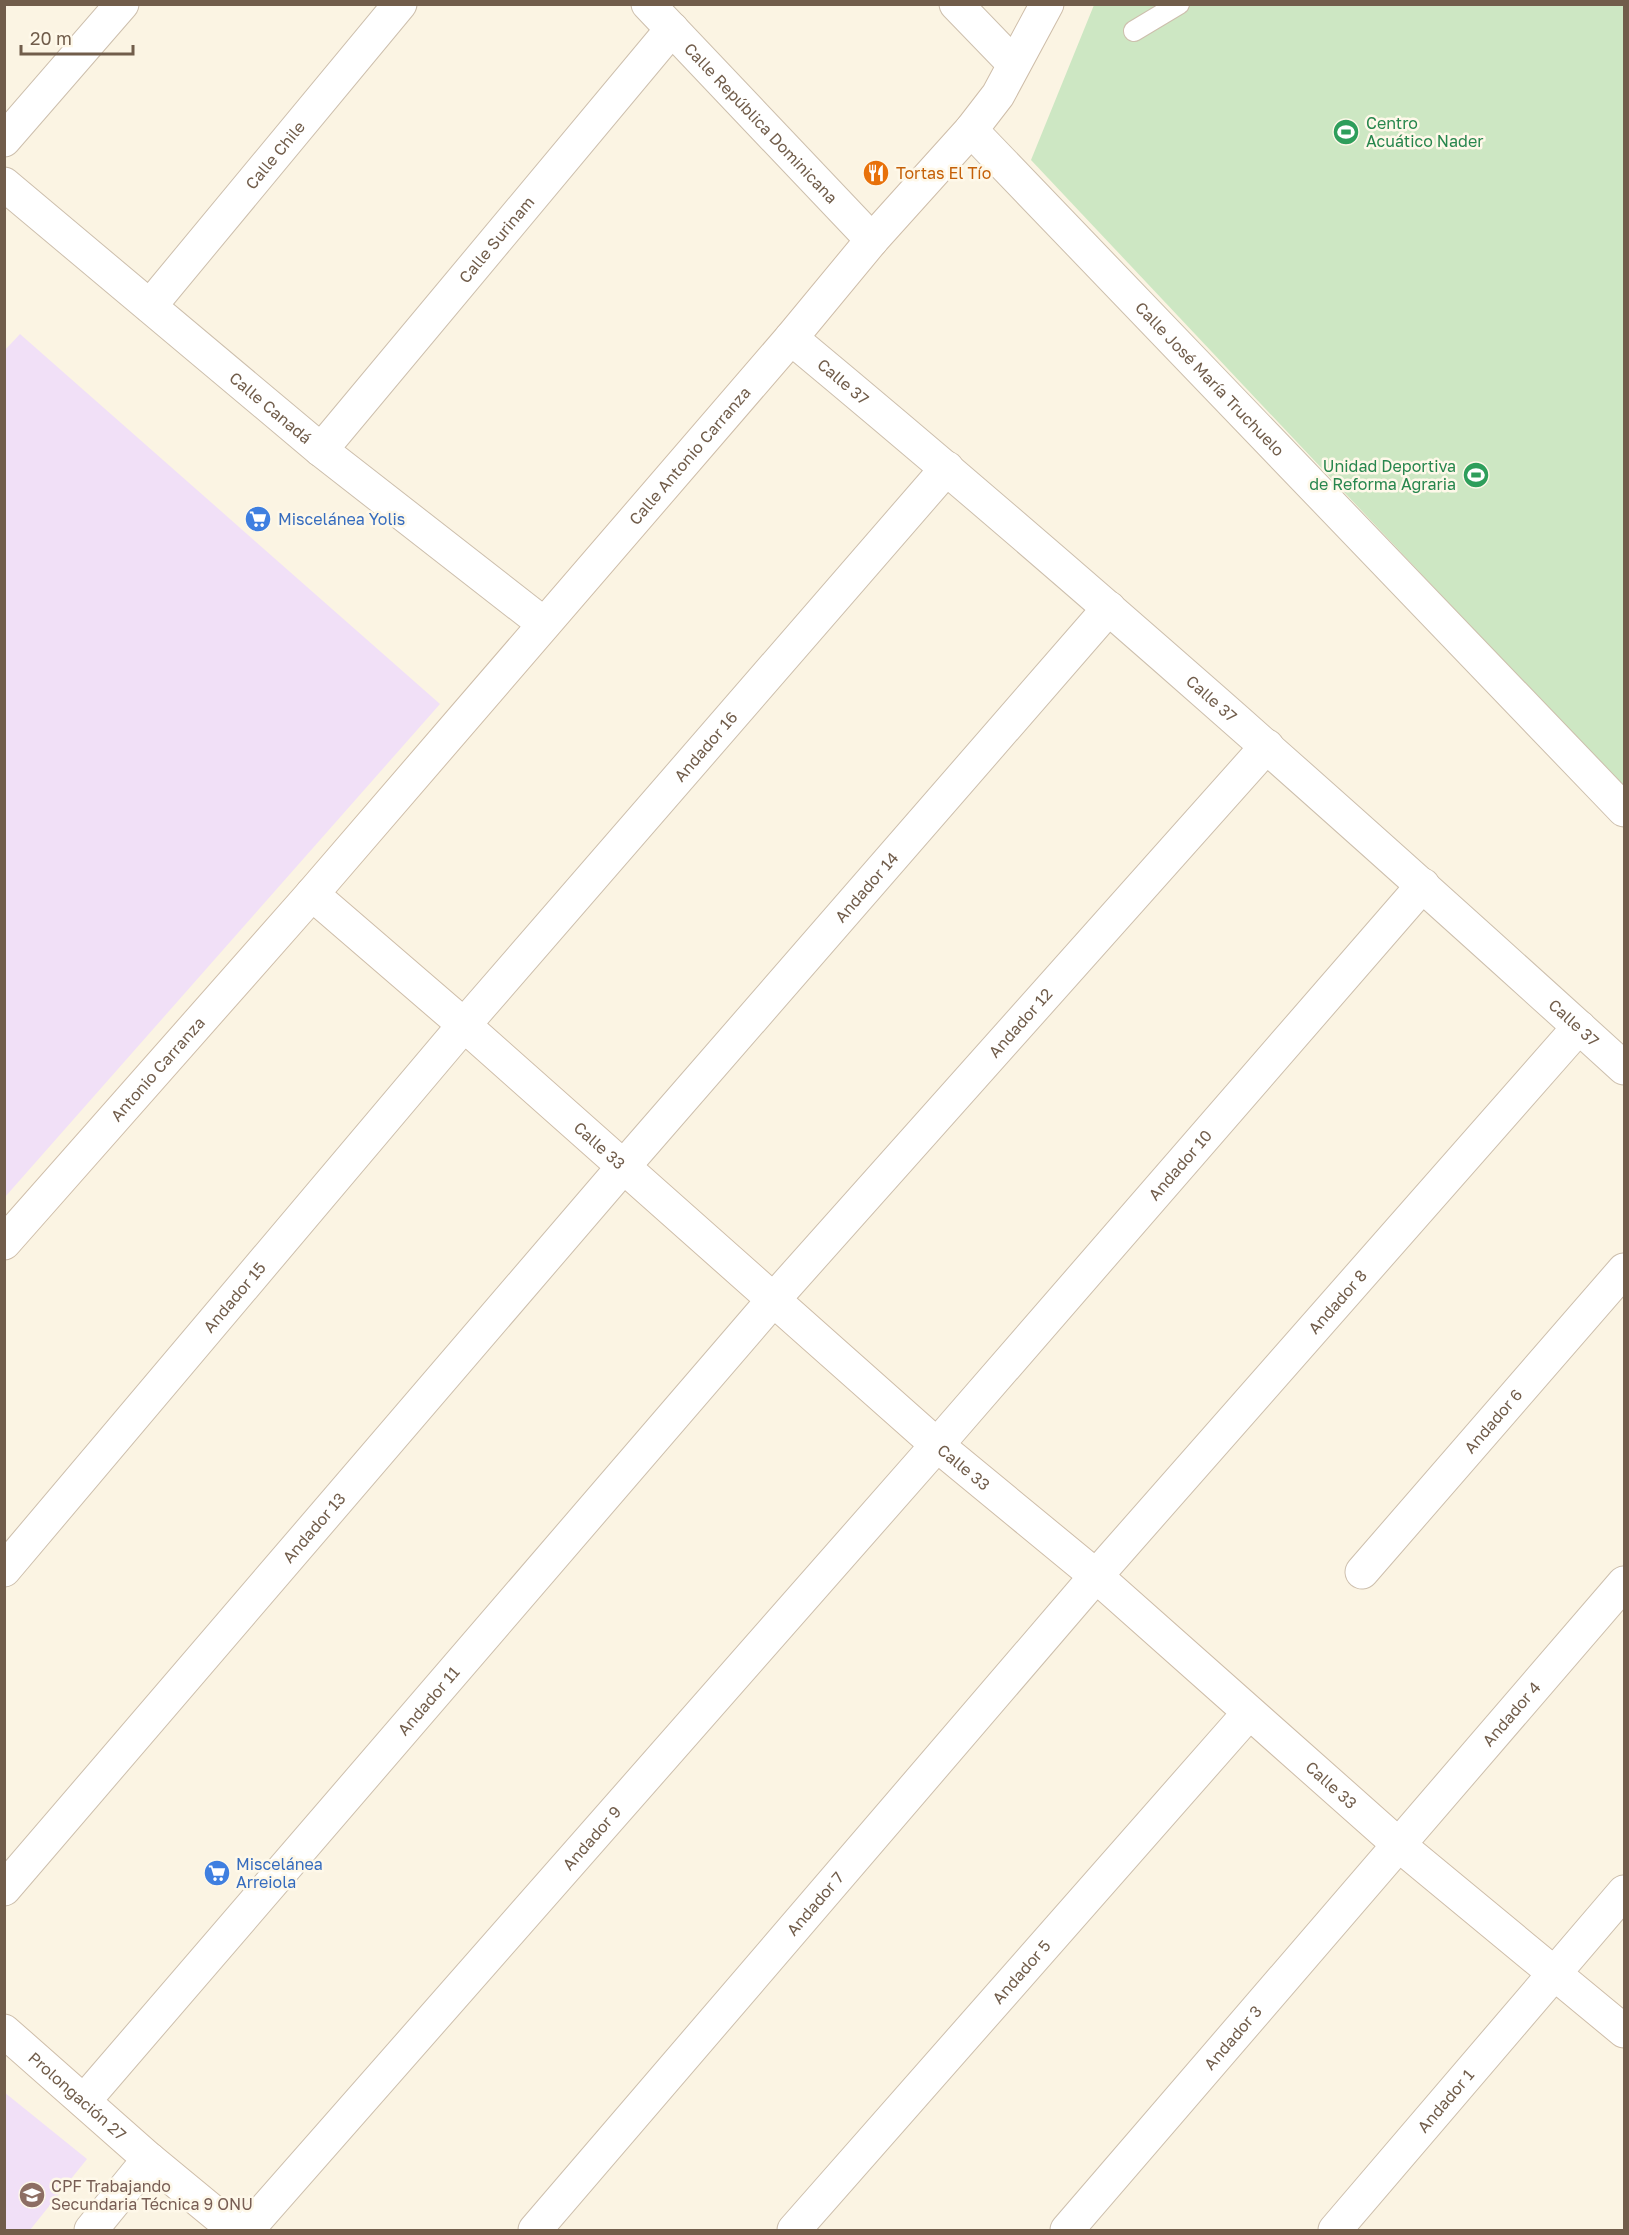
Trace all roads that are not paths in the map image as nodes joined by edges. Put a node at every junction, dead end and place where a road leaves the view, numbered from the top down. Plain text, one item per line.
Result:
1 (122, 4) edge
2 (400, 4) edge
3 (648, 4) edge
4 (956, 4) edge
5 (1047, 4) edge
6 (1179, 4) edge
7 (672, 29) junction
8 (1134, 31) dead end
9 (1014, 64) junction
10 (971, 130) junction
11 (4, 140) edge
12 (4, 184) edge
13 (872, 240) junction
14 (150, 306) junction
15 (791, 338) junction
16 (321, 450) junction
17 (947, 468) junction
18 (1109, 608) junction
19 (544, 624) junction
20 (1267, 746) junction
21 (1624, 810) edge
22 (1423, 885) junction
23 (312, 894) junction
24 (464, 1025) junction
25 (1579, 1027) junction
26 (1624, 1068) edge
27 (624, 1166) junction
28 (4, 1243) edge
29 (1624, 1270) edge
30 (774, 1299) junction
31 (937, 1444) junction
32 (4, 1570) edge
33 (1362, 1572) dead end
34 (1096, 1576) junction
35 (1624, 1583) edge
36 (1248, 1714) junction
37 (1399, 1845) junction
38 (4, 1889) edge
39 (1624, 1892) edge
40 (1557, 1973) junction
41 (4, 2031) edge
42 (1624, 2031) edge
43 (84, 2102) junction
44 (149, 2159) junction
45 (91, 2230) edge
46 (235, 2230) edge
47 (247, 2230) edge
48 (535, 2230) edge
49 (794, 2230) edge
50 (1067, 2230) edge
51 (1335, 2230) edge

1 - 11 street
2 - 14 street, Calle Chile
3 - 7 street, Calle República Dominicana
4 - 9 street
5 - 9 street, Calle Antonio Carranza
6 - 8 lane
7 - 13 street, Calle República Dominicana
7 - 16 street, Calle Surinam
9 - 10 street, Calle Antonio Carranza
10 - 13 street, Calle Antonio Carranza
10 - 21 street, Calle José María Truchuelo
12 - 14 street, Calle Canadá
13 - 15 street, Calle Antonio Carranza
14 - 16 street, Calle Canadá
15 - 17 street, Calle 37
15 - 19 street, Calle Antonio Carranza
16 - 19 street, Calle Canadá
17 - 18 street, Calle 37
17 - 24 street, Andador 16
18 - 20 street, Calle 37
18 - 27 street, Andador 14
19 - 23 street, Calle Antonio Carranza
20 - 22 street, Calle 37
20 - 30 street, Andador 12
22 - 25 street, Calle 37
22 - 31 street, Andador 10
23 - 24 street, Calle 33
23 - 28 street, Antonio Carranza
24 - 27 street, Calle 33
24 - 32 street, Andador 15
25 - 26 street, Calle 37
25 - 34 street, Andador 8
27 - 30 street, Calle 33
27 - 38 street, Andador 13
29 - 33 street, Andador 6
30 - 31 street, Calle 33
30 - 43 street, Andador 11
31 - 34 street, Calle 33
31 - 47 street, Andador 9
34 - 36 street, Calle 33
34 - 48 street, Andador 7
35 - 37 street, Andador 4
36 - 37 street, Calle 33
36 - 49 street, Andador 5
37 - 40 street, Calle 33
37 - 50 street, Andador 3
39 - 40 street, Andador 1
40 - 42 street, Calle 33
40 - 51 street, Andador 1
41 - 43 street, Prolongación 27
43 - 44 street, Prolongación 27
44 - 45 street
44 - 46 street, Prolongación 27

